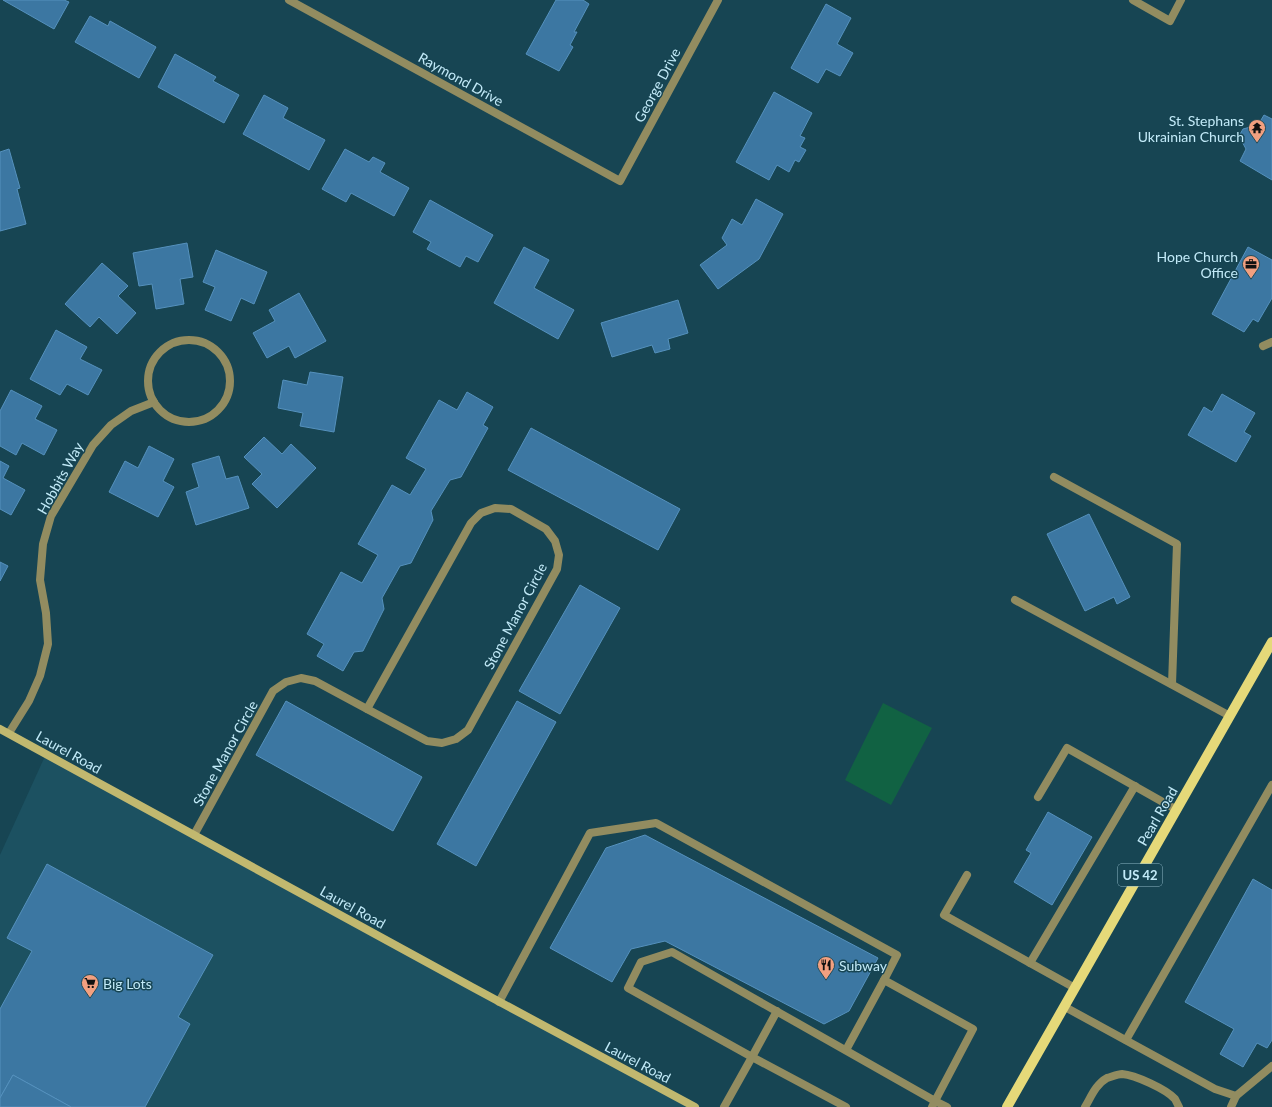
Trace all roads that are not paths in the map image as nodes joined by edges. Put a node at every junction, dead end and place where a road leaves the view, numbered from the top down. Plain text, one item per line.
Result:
1 (289, 0) edge
2 (718, 0) edge
3 (1133, 0) edge
4 (1181, 0) edge
5 (620, 181) joint
6 (1272, 342) edge
7 (1263, 346) dead end
8 (154, 402) junction
9 (1054, 476) dead end
10 (1015, 600) dead end
11 (1272, 642) edge
12 (1172, 684) junction
13 (368, 709) junction
14 (1230, 716) junction
15 (0, 729) edge
16 (9, 733) junction
17 (1272, 785) edge
18 (1134, 786) junction
19 (1038, 797) dead end
20 (1177, 810) junction
21 (194, 835) junction
22 (967, 875) dead end
23 (1030, 963) junction
24 (884, 980) junction
25 (1075, 988) junction
26 (499, 1002) junction
27 (1065, 1007) junction
28 (777, 1011) junction
29 (1126, 1040) junction
30 (846, 1050) junction
31 (752, 1057) junction
32 (1272, 1066) edge
33 (1236, 1096) junction
34 (933, 1104) edge
35 (695, 1107) edge
36 (724, 1107) edge
37 (846, 1107) edge
38 (947, 1107) edge
39 (1007, 1107) edge
40 (1085, 1107) edge
41 (1179, 1107) edge
42 (1231, 1107) edge

1 - 5 street, Raymond Drive
2 - 5 street, George Drive
3 - 4 street
6 - 7 street
8 - 8 street
8 - 16 street, Hobbits Way
9 - 12 street
10 - 12 street
11 - 14 main road, Pearl Road / US 42
12 - 14 street
13 - 13 street, Stone Manor Circle
13 - 21 street, Stone Manor Circle
14 - 20 main road, Pearl Road / US 42
15 - 16 street, Laurel Road
16 - 21 street, Laurel Road
17 - 29 street
18 - 19 street
18 - 20 street
18 - 23 street
20 - 25 main road, Pearl Road / US 42
21 - 26 street, Laurel Road
22 - 23 street
23 - 25 street
24 - 26 street
24 - 30 street
24 - 34 street
25 - 27 main road, Pearl Road / US 42
26 - 35 street, Laurel Road
27 - 29 street
27 - 39 main road, Pearl Road / US 42
28 - 30 street
28 - 31 street
28 - 31 street
29 - 33 street
30 - 34 street
31 - 36 street
31 - 37 street
32 - 33 street
33 - 42 street
34 - 38 street
40 - 41 street

